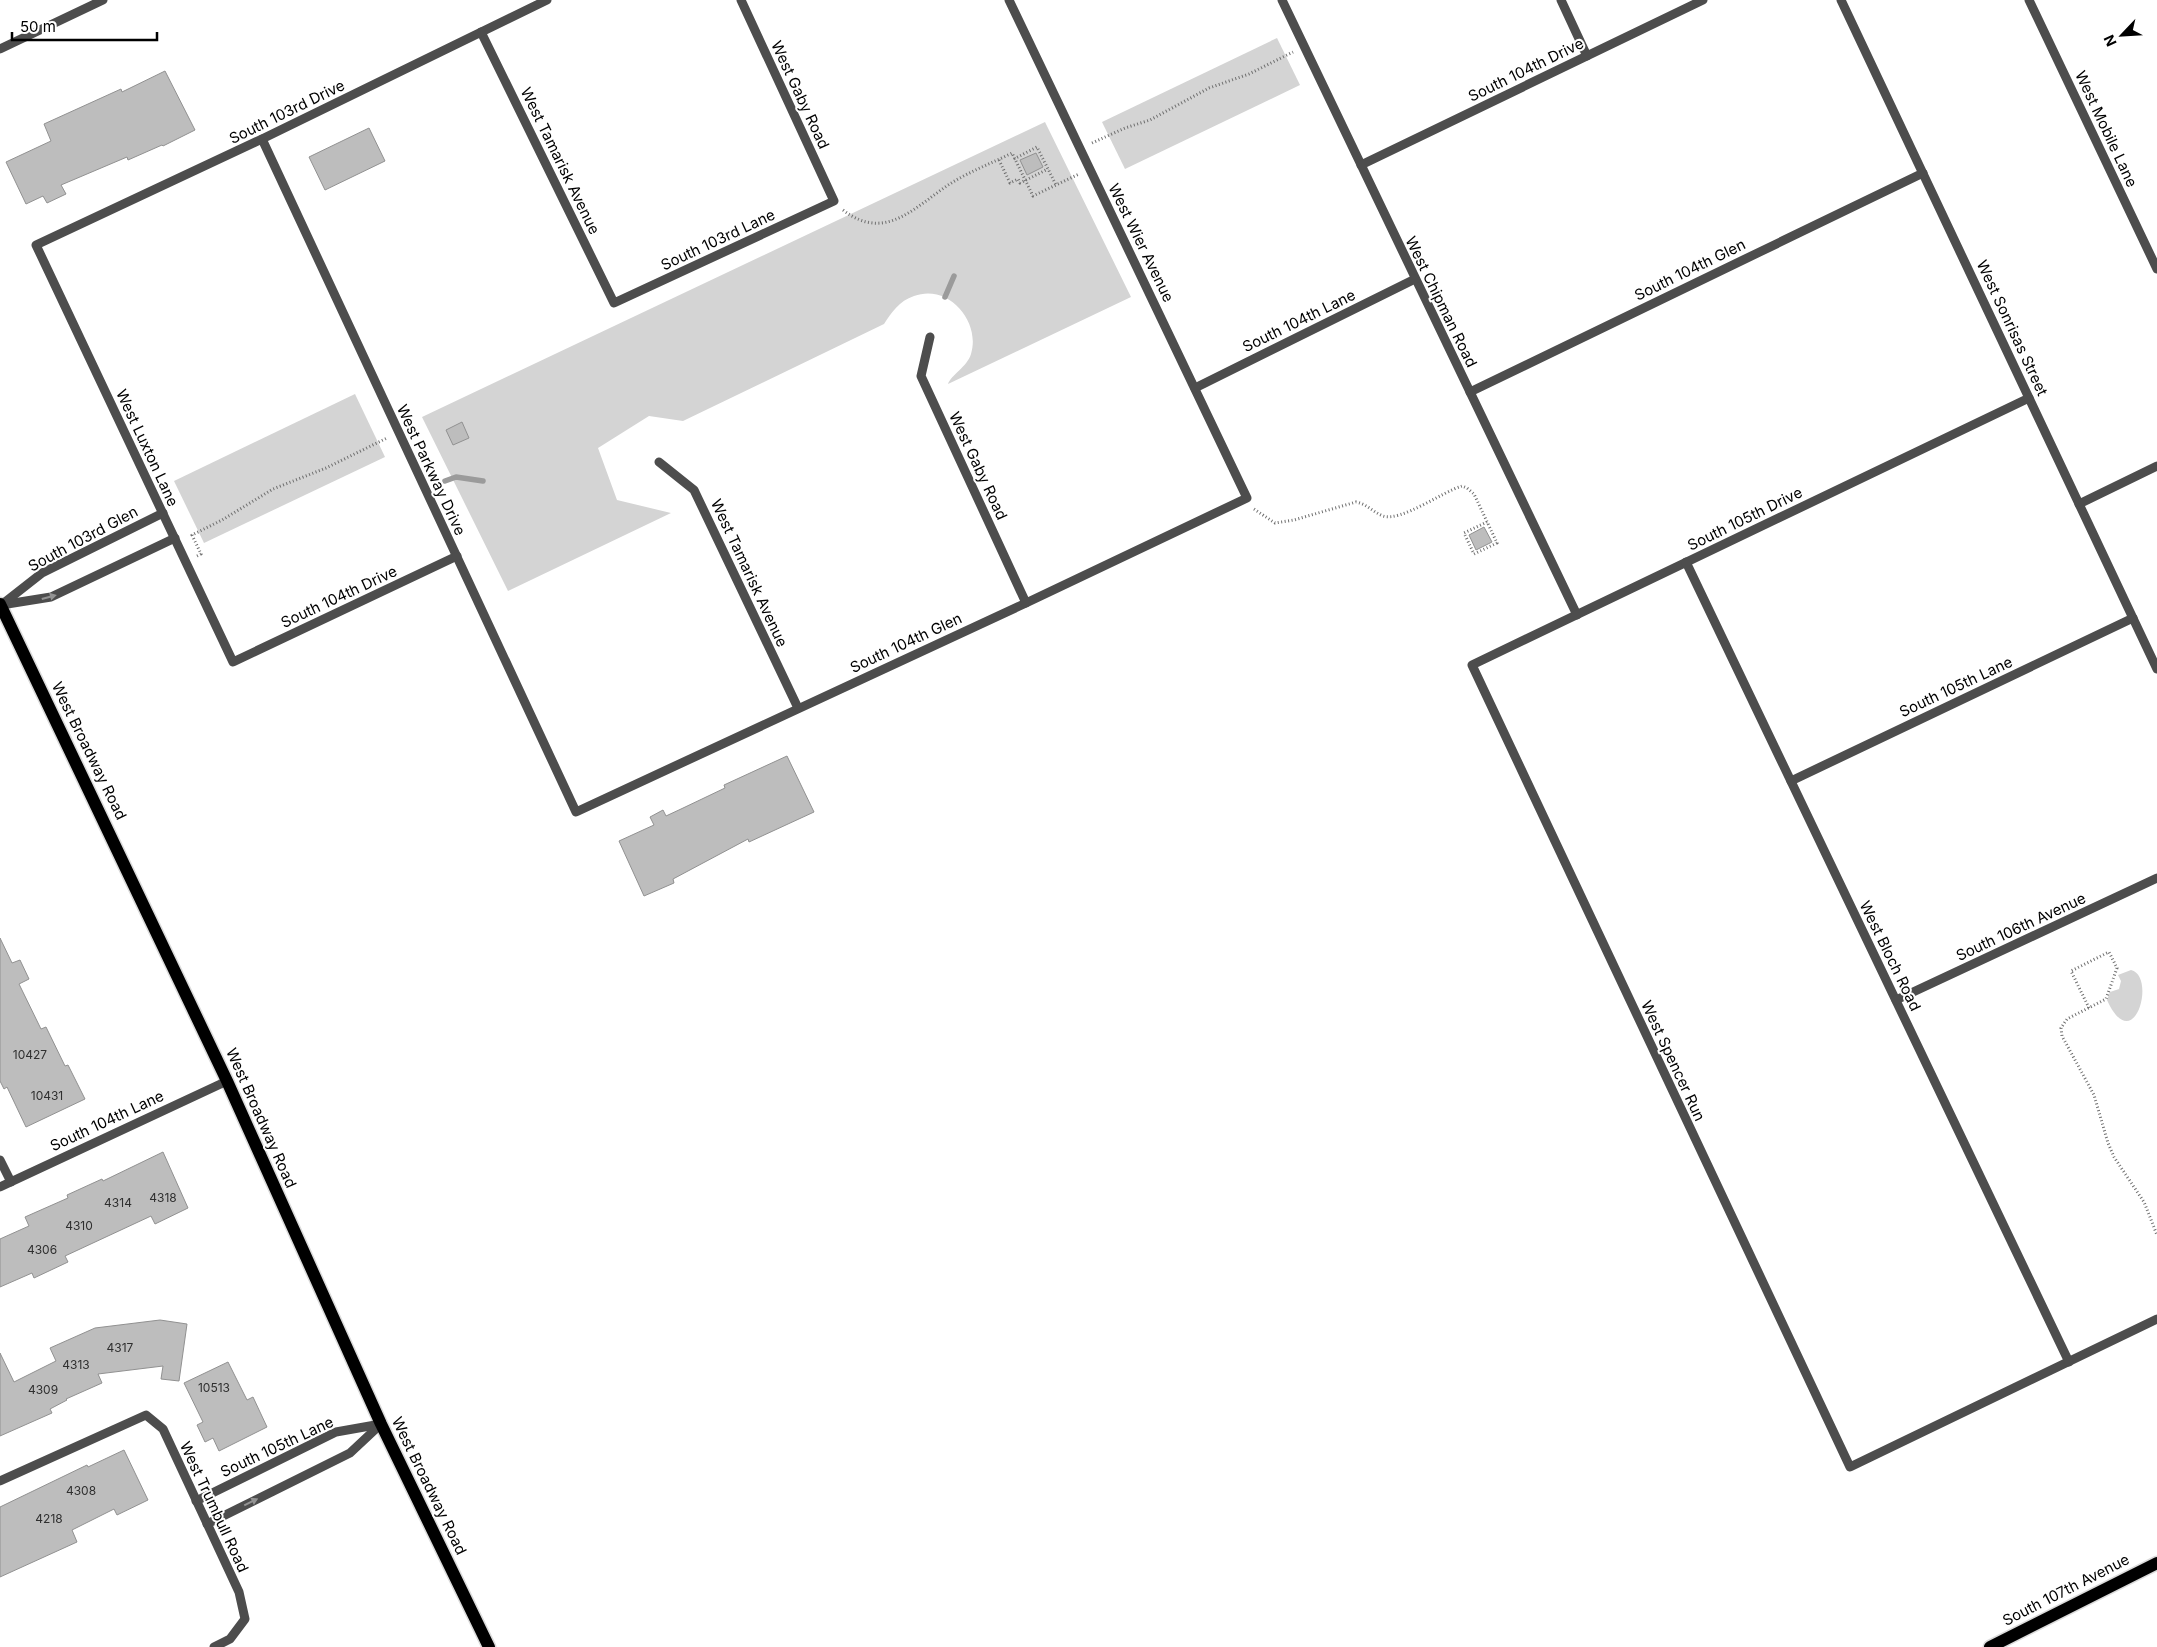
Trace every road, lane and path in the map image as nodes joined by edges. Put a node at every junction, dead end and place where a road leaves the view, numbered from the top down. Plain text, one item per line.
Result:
1 (103, 0) edge
2 (547, 0) edge
3 (741, 0) edge
4 (1009, 0) edge
5 (1282, 0) edge
6 (1561, 0) edge
7 (1703, 0) edge
8 (1841, 0) edge
9 (2029, 0) edge
10 (481, 32) junction
11 (1304, 47) junction
12 (0, 49) edge
13 (1587, 56) junction
14 (262, 139) junction
15 (1080, 148) junction
16 (1014, 159) junction
17 (999, 160) junction
18 (1361, 165) junction
19 (1048, 169) junction
20 (1090, 169) junction
21 (1923, 173) junction
22 (1025, 180) junction
23 (1056, 185) junction
24 (834, 202) junction
25 (36, 245) joint
26 (2157, 269) edge
27 (1415, 279) junction
28 (614, 303) joint
29 (930, 337) dead end
30 (1195, 388) junction
31 (1470, 392) junction
32 (2029, 398) junction
33 (399, 432) junction
34 (659, 462) dead end
35 (2157, 466) edge
36 (1247, 498) junction
37 (2079, 504) junction
38 (162, 513) junction
39 (1487, 522) junction
40 (175, 538) junction
41 (457, 556) junction
42 (186, 562) junction
43 (1686, 562) junction
44 (1026, 603) junction
45 (0, 605) edge
46 (1577, 615) junction
47 (2133, 618) junction
48 (233, 662) joint
49 (1472, 665) joint
50 (2157, 669) edge
51 (798, 708) junction
52 (1791, 781) junction
53 (576, 812) joint
54 (2157, 878) edge
55 (1896, 1000) junction
56 (2089, 1008) junction
57 (227, 1081) junction
58 (0, 1160) edge
59 (11, 1182) junction
60 (0, 1187) edge
61 (2157, 1235) edge
62 (2157, 1319) edge
63 (2069, 1362) junction
64 (381, 1424) junction
65 (0, 1482) edge
66 (196, 1502) junction
67 (207, 1524) junction
68 (2157, 1563) edge
69 (214, 1647) edge
70 (489, 1647) edge
71 (1990, 1647) edge

1 - 12 street
2 - 10 street, South 103rd Drive
3 - 24 street, West Gaby Road
4 - 15 street, West Wier Avenue
5 - 11 street, West Chipman Road
6 - 13 street
7 - 13 street, South 104th Drive
8 - 21 street, West Sonrisas Street
9 - 26 street, West Mobile Lane
10 - 14 street, South 103rd Drive
10 - 28 street, West Tamarisk Avenue
11 - 15 path
11 - 18 street, West Chipman Road
13 - 18 street, South 104th Drive
14 - 25 street, South 103rd Drive
14 - 33 street, West Parkway Drive
15 - 20 street, West Wier Avenue
16 - 17 path
16 - 19 path
16 - 22 path
17 - 22 path
17 - 24 path
18 - 27 street, West Chipman Road
19 - 22 path
19 - 23 path
20 - 23 path
20 - 30 street, West Wier Avenue
21 - 31 street, South 104th Glen
21 - 32 street, West Sonrisas Street
22 - 23 path
24 - 28 street, South 103rd Lane
25 - 38 street, West Luxton Lane
27 - 30 street, South 104th Lane
27 - 31 street, West Chipman Road
29 - 44 street, West Gaby Road
30 - 36 street, West Wier Avenue
31 - 46 street, West Chipman Road
32 - 37 street, West Sonrisas Street
32 - 43 street, South 105th Drive
33 - 41 street, West Parkway Drive
33 - 42 path
34 - 51 street, West Tamarisk Avenue
35 - 37 street
36 - 39 path
36 - 44 street, South 104th Glen
37 - 47 street, West Sonrisas Street
38 - 40 street, West Luxton Lane
38 - 45 street, South 103rd Glen
39 - 39 path
40 - 42 street, West Luxton Lane
45 -> 40 street
41 - 48 street, South 104th Drive
41 - 53 street, West Parkway Drive
42 - 48 street, West Luxton Lane
43 - 46 street, South 105th Drive
43 - 52 street, West Bloch Road
44 - 51 street, South 104th Glen
45 - 57 main road, West Broadway Road
46 - 49 street, South 105th Drive
47 - 50 street, West Sonrisas Street
47 - 52 street, South 105th Lane
49 - 63 street, West Spencer Run
51 - 53 street, South 104th Glen
52 - 55 street, West Bloch Road
54 - 55 street, South 106th Avenue
55 - 63 street, West Bloch Road
56 - 56 path
56 - 61 path
57 - 59 street, South 104th Lane
57 - 64 main road, West Broadway Road
58 - 59 street
59 - 60 street, South 104th Lane
62 - 63 street
64 - 66 street, South 105th Lane
67 -> 64 street
64 - 70 main road, West Broadway Road
65 - 66 street, West Trumbull Road
66 - 67 street, West Trumbull Road
67 - 69 street, West Trumbull Road
68 - 71 main road, South 107th Avenue

